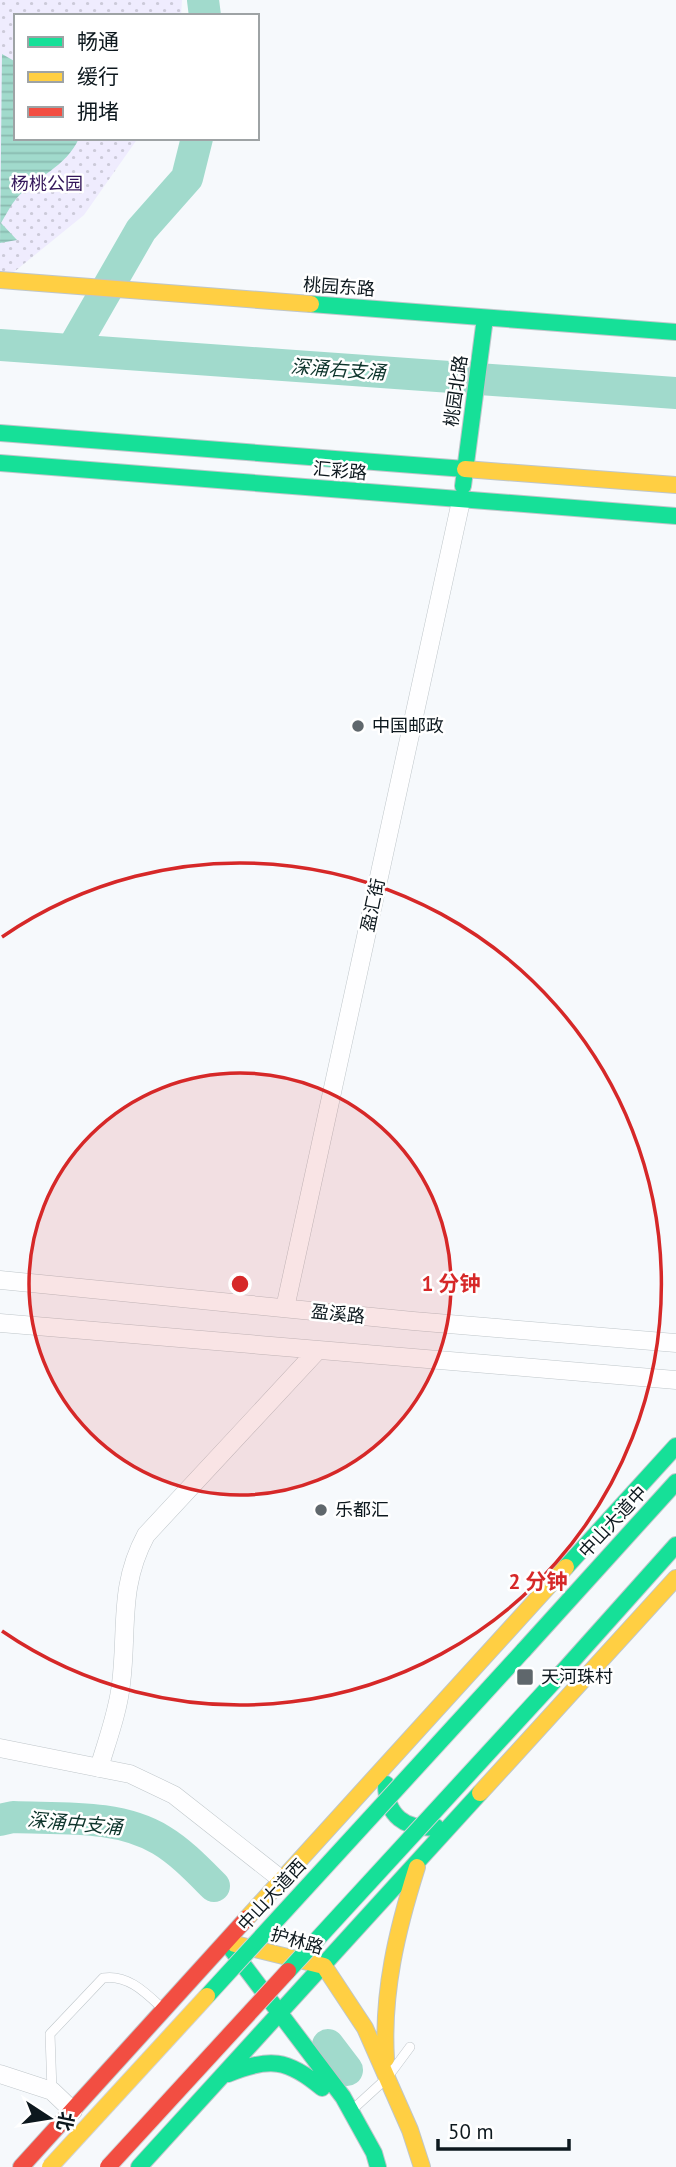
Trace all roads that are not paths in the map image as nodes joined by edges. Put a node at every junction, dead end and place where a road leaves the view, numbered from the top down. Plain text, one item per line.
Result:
1 (0, 280) edge
2 (485, 318) junction
3 (676, 332) edge
4 (8, 433) edge
5 (7, 464) edge
6 (465, 469) junction
7 (534, 474) junction
8 (676, 485) edge
9 (461, 501) junction
10 (532, 506) junction
11 (676, 516) edge
12 (0, 1280) edge
13 (285, 1308) junction
14 (0, 1323) edge
15 (676, 1343) edge
16 (316, 1352) junction
17 (676, 1380) edge
18 (676, 1446) edge
19 (676, 1482) edge
20 (676, 1545) edge
21 (676, 1578) edge
22 (523, 1651) joint
23 (0, 1748) edge
24 (392, 1759) junction
25 (99, 1768) junction
26 (451, 1823) junction
27 (420, 1858) junction
28 (282, 1880) junction
29 (226, 1942) junction
30 (324, 1966) junction
31 (165, 2010) junction
32 (279, 2015) junction
33 (410, 2047) dead end
34 (0, 2074) edge
35 (220, 2077) junction
36 (387, 2078) junction
37 (52, 2091) junction
38 (73, 2111) junction
39 (351, 2111) junction
40 (21, 2167) edge
41 (50, 2167) edge
42 (108, 2167) edge
43 (139, 2167) edge
44 (378, 2167) edge
45 (422, 2167) edge

1 - 2 main road, 桃园东路
2 - 3 main road, 桃园东路
2 - 6 main road, 桃园北路
4 - 5 main road
4 - 6 main road, 汇彩路
5 - 9 main road, 汇彩路
6 - 7 main road, 汇彩路
6 - 9 main road, 桃园北路
7 - 8 main road, 汇彩路
7 - 10 main road
9 - 10 main road, 汇彩路
9 - 13 street, 盈汇街
10 - 11 main road, 汇彩路
12 - 13 street, 盈溪路
13 - 15 street, 盈溪路
14 - 16 street
16 - 17 street
16 - 25 street
18 - 24 main road
19 - 22 main road, 中山大道中
20 - 42 main road, bridge
21 - 26 main road
22 - 41 main road, 中山大道西, bridge
23 - 25 street
24 - 26 main road
24 - 28 main road
25 - 28 street
26 - 27 main road
27 - 30 main road
27 - 36 main road
28 - 29 main road
29 - 30 main road, 护林路
29 - 31 main road
29 - 32 main road
30 - 32 main road
30 - 36 main road, 护林路
31 - 37 lane
31 - 38 main road
32 - 35 main road
32 - 39 main road
33 - 36 lane
34 - 37 street
35 - 39 main road
35 - 43 main road
36 - 39 lane
36 - 45 main road, 护林路
37 - 38 street
38 - 40 main road
39 - 44 main road

